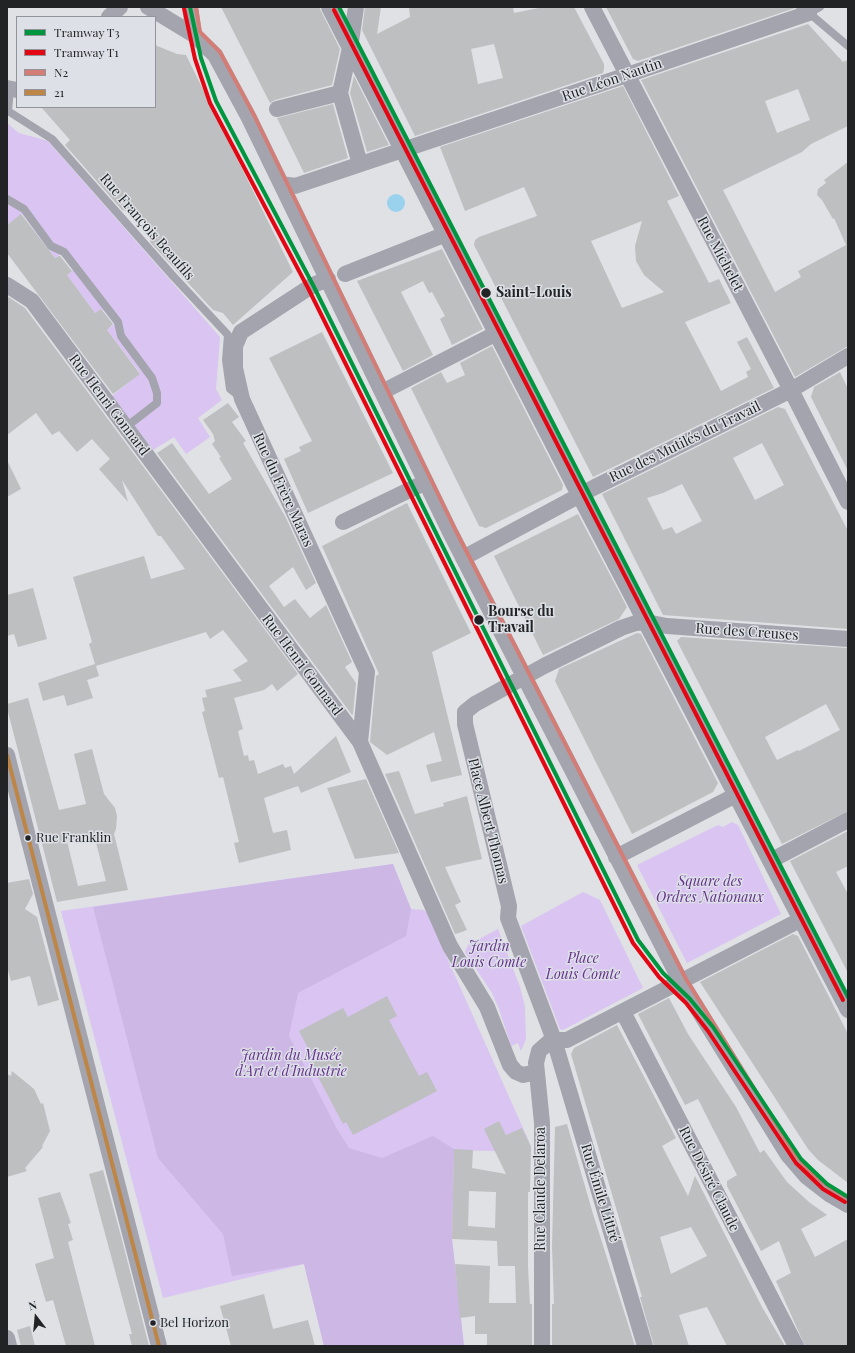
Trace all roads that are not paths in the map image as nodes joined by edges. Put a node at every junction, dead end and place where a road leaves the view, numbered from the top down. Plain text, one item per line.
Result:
1 (120, 7) edge
2 (148, 7) edge
3 (190, 7) edge
4 (329, 7) edge
5 (356, 7) edge
6 (592, 7) edge
7 (811, 9) edge
8 (110, 16) edge
9 (194, 35) junction
10 (848, 46) edge
11 (350, 48) junction
12 (627, 75) junction
13 (11, 89) edge
14 (340, 93) junction
15 (277, 109) dead end
16 (403, 150) junction
17 (360, 164) junction
18 (281, 184) junction
19 (7, 199) edge
20 (446, 234) junction
21 (344, 274) dead end
22 (328, 279) junction
23 (7, 285) edge
24 (497, 333) junction
25 (848, 356) edge
26 (791, 390) junction
27 (382, 392) junction
28 (242, 399) junction
29 (126, 427) junction
30 (426, 482) junction
31 (580, 496) junction
32 (848, 502) edge
33 (343, 522) dead end
34 (463, 558) junction
35 (646, 622) junction
36 (848, 639) edge
37 (525, 678) junction
38 (360, 742) junction
39 (7, 755) edge
40 (736, 796) junction
41 (848, 820) edge
42 (616, 857) junction
43 (770, 861) junction
44 (800, 920) junction
45 (681, 982) junction
46 (848, 1010) edge
47 (623, 1012) junction
48 (554, 1040) junction
49 (536, 1072) junction
50 (848, 1205) edge
51 (7, 1338) edge
52 (9, 1346) edge
53 (159, 1346) edge
54 (542, 1346) edge
55 (645, 1346) edge
56 (796, 1346) edge

1 - 8 street
2 - 9 street
3 - 9 street
4 - 11 street
5 - 11 street
6 - 12 street, Rue Michelet
7 - 10 lane
7 - 12 street, Rue Léon Nautin
9 - 18 street
11 - 14 street
11 - 16 street
12 - 16 street, Rue Léon Nautin
12 - 26 street, Rue Michelet
13 - 28 lane, Rue François Beaufils
14 - 15 street
14 - 17 street
16 - 17 street, Rue Léon Nautin
16 - 20 street
17 - 18 street, Rue Léon Nautin
18 - 22 street
19 - 29 lane
20 - 21 street
20 - 24 street
22 - 27 street
22 - 28 street, Rue du Frère Maras
23 - 29 street, Rue Henri Gonnard
24 - 27 street
24 - 31 street
25 - 26 street, Rue des Mutilés du Travail
26 - 31 street, Rue des Mutilés du Travail
26 - 32 street, Rue Michelet
27 - 30 street
28 - 38 street, Rue du Frère Maras
29 - 38 street, Rue Henri Gonnard
30 - 33 street
30 - 34 street
31 - 34 street, Rue des Mutilés du Travail
31 - 35 street
34 - 37 street
35 - 36 street, Rue des Creuses
35 - 37 street
35 - 40 street
37 - 42 street
37 - 48 street, Place Albert Thomas
38 - 49 street, Rue Henri Gonnard
39 - 53 street
40 - 42 street
40 - 43 street
41 - 43 street
42 - 45 street
43 - 44 street
44 - 45 street
44 - 46 street
45 - 47 street
45 - 50 street
47 - 48 street
47 - 56 street, Rue Désiré Claude
48 - 49 street, Rue Claude Delaroa
48 - 55 street, Rue Émile Littré
49 - 54 street, Rue Claude Delaroa
51 - 52 street

